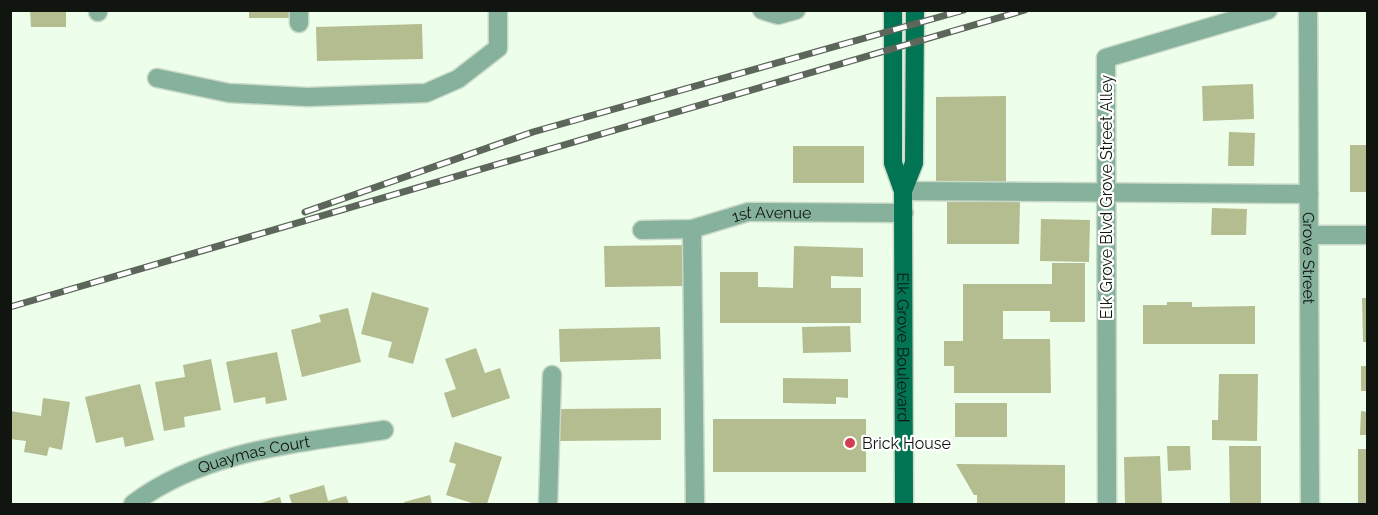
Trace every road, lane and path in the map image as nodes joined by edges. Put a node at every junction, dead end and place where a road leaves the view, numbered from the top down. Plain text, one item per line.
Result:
1 (498, 10) edge
2 (762, 10) edge
3 (796, 10) edge
4 (893, 10) edge
5 (915, 10) edge
6 (1268, 10) edge
7 (1308, 10) edge
8 (158, 78) dead end
9 (903, 191) junction
10 (1106, 193) junction
11 (1309, 194) junction
12 (904, 213) junction
13 (692, 229) junction
14 (642, 230) dead end
15 (1309, 235) junction
16 (1368, 235) edge
17 (552, 375) dead end
18 (384, 430) dead end
19 (133, 504) edge
20 (548, 504) edge
21 (695, 504) edge
22 (904, 504) edge
23 (1107, 504) edge
24 (1310, 504) edge

1 - 8 street
2 - 3 street
4 - 9 main road, Elk Grove Boulevard
5 - 9 main road, Elk Grove Boulevard
6 - 10 street, Elk Grove Blvd Grove Street Alley
7 - 11 street, Grove Street
9 - 10 street
9 - 12 main road, Elk Grove Boulevard
10 - 11 street
10 - 23 street, Elk Grove Blvd Grove Street Alley
11 - 15 street, Grove Street
12 - 13 street, 1st Avenue
12 - 22 main road, Elk Grove Boulevard
13 - 14 street, 1st Avenue
13 - 21 street
15 - 16 street
15 - 24 street, Grove Street
17 - 20 street
18 - 19 street, Quaymas Court

